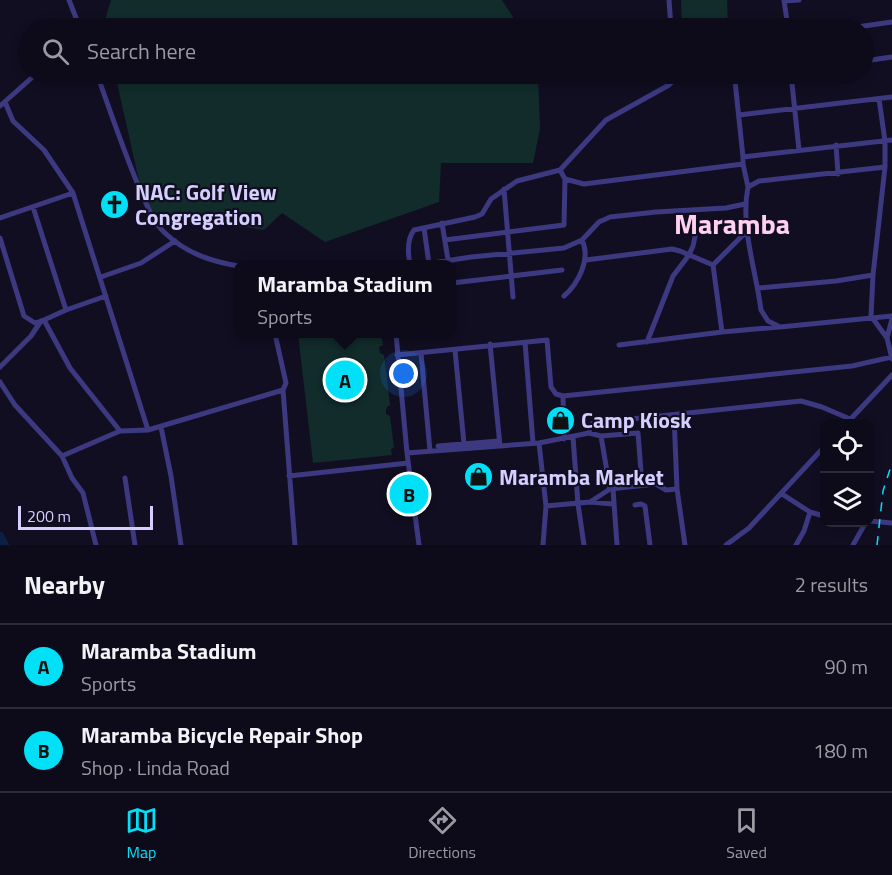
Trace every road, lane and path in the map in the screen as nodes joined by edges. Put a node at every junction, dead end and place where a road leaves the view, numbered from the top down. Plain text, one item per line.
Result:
1 (69, 0) edge
2 (669, 0) edge
3 (799, 0) edge
4 (784, 1) edge
5 (76, 18) edge
6 (670, 18) edge
7 (787, 18) edge
8 (892, 22) edge
9 (874, 25) edge
10 (892, 57) edge
11 (874, 60) edge
12 (25, 84) edge
13 (100, 84) edge
14 (670, 84) edge
15 (735, 84) edge
16 (792, 84) edge
17 (892, 97) edge
18 (879, 99) junction
19 (3, 104) edge
20 (794, 108) junction
21 (739, 115) junction
22 (892, 140) edge
23 (885, 141) junction
24 (836, 145) junction
25 (799, 150) junction
26 (743, 160) junction
27 (892, 162) edge
28 (884, 165) junction
29 (560, 170) junction
30 (838, 174) junction
31 (565, 179) junction
32 (748, 187) junction
33 (504, 189) junction
34 (72, 194) junction
35 (745, 204) junction
36 (33, 207) junction
37 (692, 210) junction
38 (0, 218) edge
39 (442, 223) junction
40 (424, 228) junction
41 (747, 231) junction
42 (506, 233) junction
43 (0, 238) edge
44 (445, 240) junction
45 (582, 240) junction
46 (175, 241) junction
47 (508, 255) junction
48 (689, 255) junction
49 (410, 260) edge
50 (428, 260) edge
51 (448, 260) joint
52 (585, 260) junction
53 (234, 265) edge
54 (713, 265) junction
55 (562, 270) dead end
56 (510, 275) junction
57 (873, 275) junction
58 (100, 277) junction
59 (456, 282) edge
60 (758, 288) junction
61 (106, 296) junction
62 (564, 296) dead end
63 (513, 297) dead end
64 (66, 310) junction
65 (871, 316) junction
66 (892, 317) edge
67 (42, 321) junction
68 (780, 327) junction
69 (722, 332) junction
70 (276, 338) edge
71 (397, 338) edge
72 (887, 338) junction
73 (525, 342) junction
74 (647, 342) junction
75 (490, 344) junction
76 (620, 345) dead end
77 (455, 350) junction
78 (421, 353) junction
79 (397, 355) junction
80 (892, 358) edge
81 (0, 367) edge
82 (892, 375) edge
83 (0, 382) edge
84 (283, 390) junction
85 (563, 396) junction
86 (674, 416) junction
87 (844, 419) edge
88 (850, 419) edge
89 (160, 427) junction
90 (148, 430) junction
91 (120, 431) junction
92 (589, 433) junction
93 (601, 436) junction
94 (573, 437) junction
95 (564, 439) junction
96 (536, 443) junction
97 (464, 444) junction
98 (500, 444) junction
99 (438, 446) dead end
100 (430, 451) junction
101 (820, 452) edge
102 (407, 453) junction
103 (62, 456) junction
104 (408, 463) junction
105 (289, 476) junction
106 (125, 478) dead end
107 (642, 485) junction
108 (612, 489) junction
109 (677, 489) junction
110 (782, 494) junction
111 (590, 502) junction
112 (578, 504) junction
113 (613, 504) junction
114 (634, 505) dead end
115 (546, 506) junction
116 (810, 512) junction
117 (820, 515) edge
118 (874, 522) edge
119 (892, 523) edge
120 (865, 527) edge
121 (96, 545) edge
122 (135, 545) edge
123 (181, 545) edge
124 (295, 545) edge
125 (419, 545) edge
126 (543, 545) edge
127 (584, 545) edge
128 (617, 545) edge
129 (650, 545) edge
130 (685, 545) edge
131 (726, 545) edge
132 (796, 545) edge
133 (853, 545) edge

1 - 5 street
2 - 6 street
3 - 4 street
4 - 7 street
8 - 9 street
10 - 11 street
12 - 19 street
13 - 46 street
14 - 29 street
15 - 21 street
16 - 20 street
17 - 18 street
18 - 20 street
18 - 23 street
19 - 34 street
20 - 21 street
20 - 25 street
21 - 26 street
22 - 23 street
23 - 24 street
23 - 28 street
24 - 25 street
24 - 30 street
25 - 26 street
26 - 31 street
26 - 32 street
27 - 28 street
28 - 30 street
28 - 57 street
29 - 31 street
29 - 33 street
30 - 32 street
31 - 42 street
32 - 35 street
33 - 39 street
33 - 42 street
34 - 36 street
34 - 58 street
35 - 37 street
35 - 41 street
36 - 38 street
36 - 64 street
37 - 45 street
37 - 48 street
39 - 40 street
39 - 44 street
40 - 49 street
40 - 50 street
41 - 54 street
41 - 60 street
42 - 44 street
42 - 47 street
43 - 67 street
44 - 51 street
45 - 47 street
45 - 52 street
46 - 53 street
46 - 58 street
47 - 51 street
47 - 56 street
48 - 52 street
48 - 54 street
48 - 74 street
52 - 62 street
54 - 69 street
55 - 56 street
56 - 59 street
56 - 63 street
57 - 60 street
57 - 65 street
58 - 61 street
60 - 68 street
61 - 64 street
61 - 90 street
64 - 67 street
65 - 66 street
65 - 68 street
65 - 72 street
66 - 72 street
67 - 81 street
67 - 91 street
68 - 69 street
69 - 74 street
70 - 84 street
71 - 79 street
72 - 80 street
73 - 75 street
73 - 85 street
73 - 96 street
74 - 76 street
75 - 77 street
75 - 98 street
77 - 78 street
77 - 97 street
78 - 79 street
78 - 100 street
79 - 102 street
80 - 85 street
82 - 88 street
83 - 103 street
84 - 89 street
84 - 105 street
85 - 95 street
86 - 87 street
86 - 92 street
86 - 109 street
89 - 90 street
89 - 123 street
90 - 91 street
91 - 103 street
92 - 93 street
92 - 94 street
93 - 107 street
93 - 108 street
94 - 95 street
94 - 112 street
95 - 96 street
96 - 98 street
96 - 115 street
97 - 98 street
97 - 99 street
98 - 100 street
100 - 102 street
101 - 110 street
102 - 104 street
103 - 121 street
104 - 105 street
104 - 125 street
105 - 124 street
106 - 122 street
107 - 108 street
107 - 109 street
108 - 111 street
108 - 113 street
109 - 130 street
110 - 116 street
110 - 131 street
111 - 112 street
111 - 113 street
112 - 115 street
112 - 127 street
113 - 128 street
114 - 129 street
115 - 126 street
116 - 117 street
116 - 132 street
118 - 119 street
120 - 133 street

